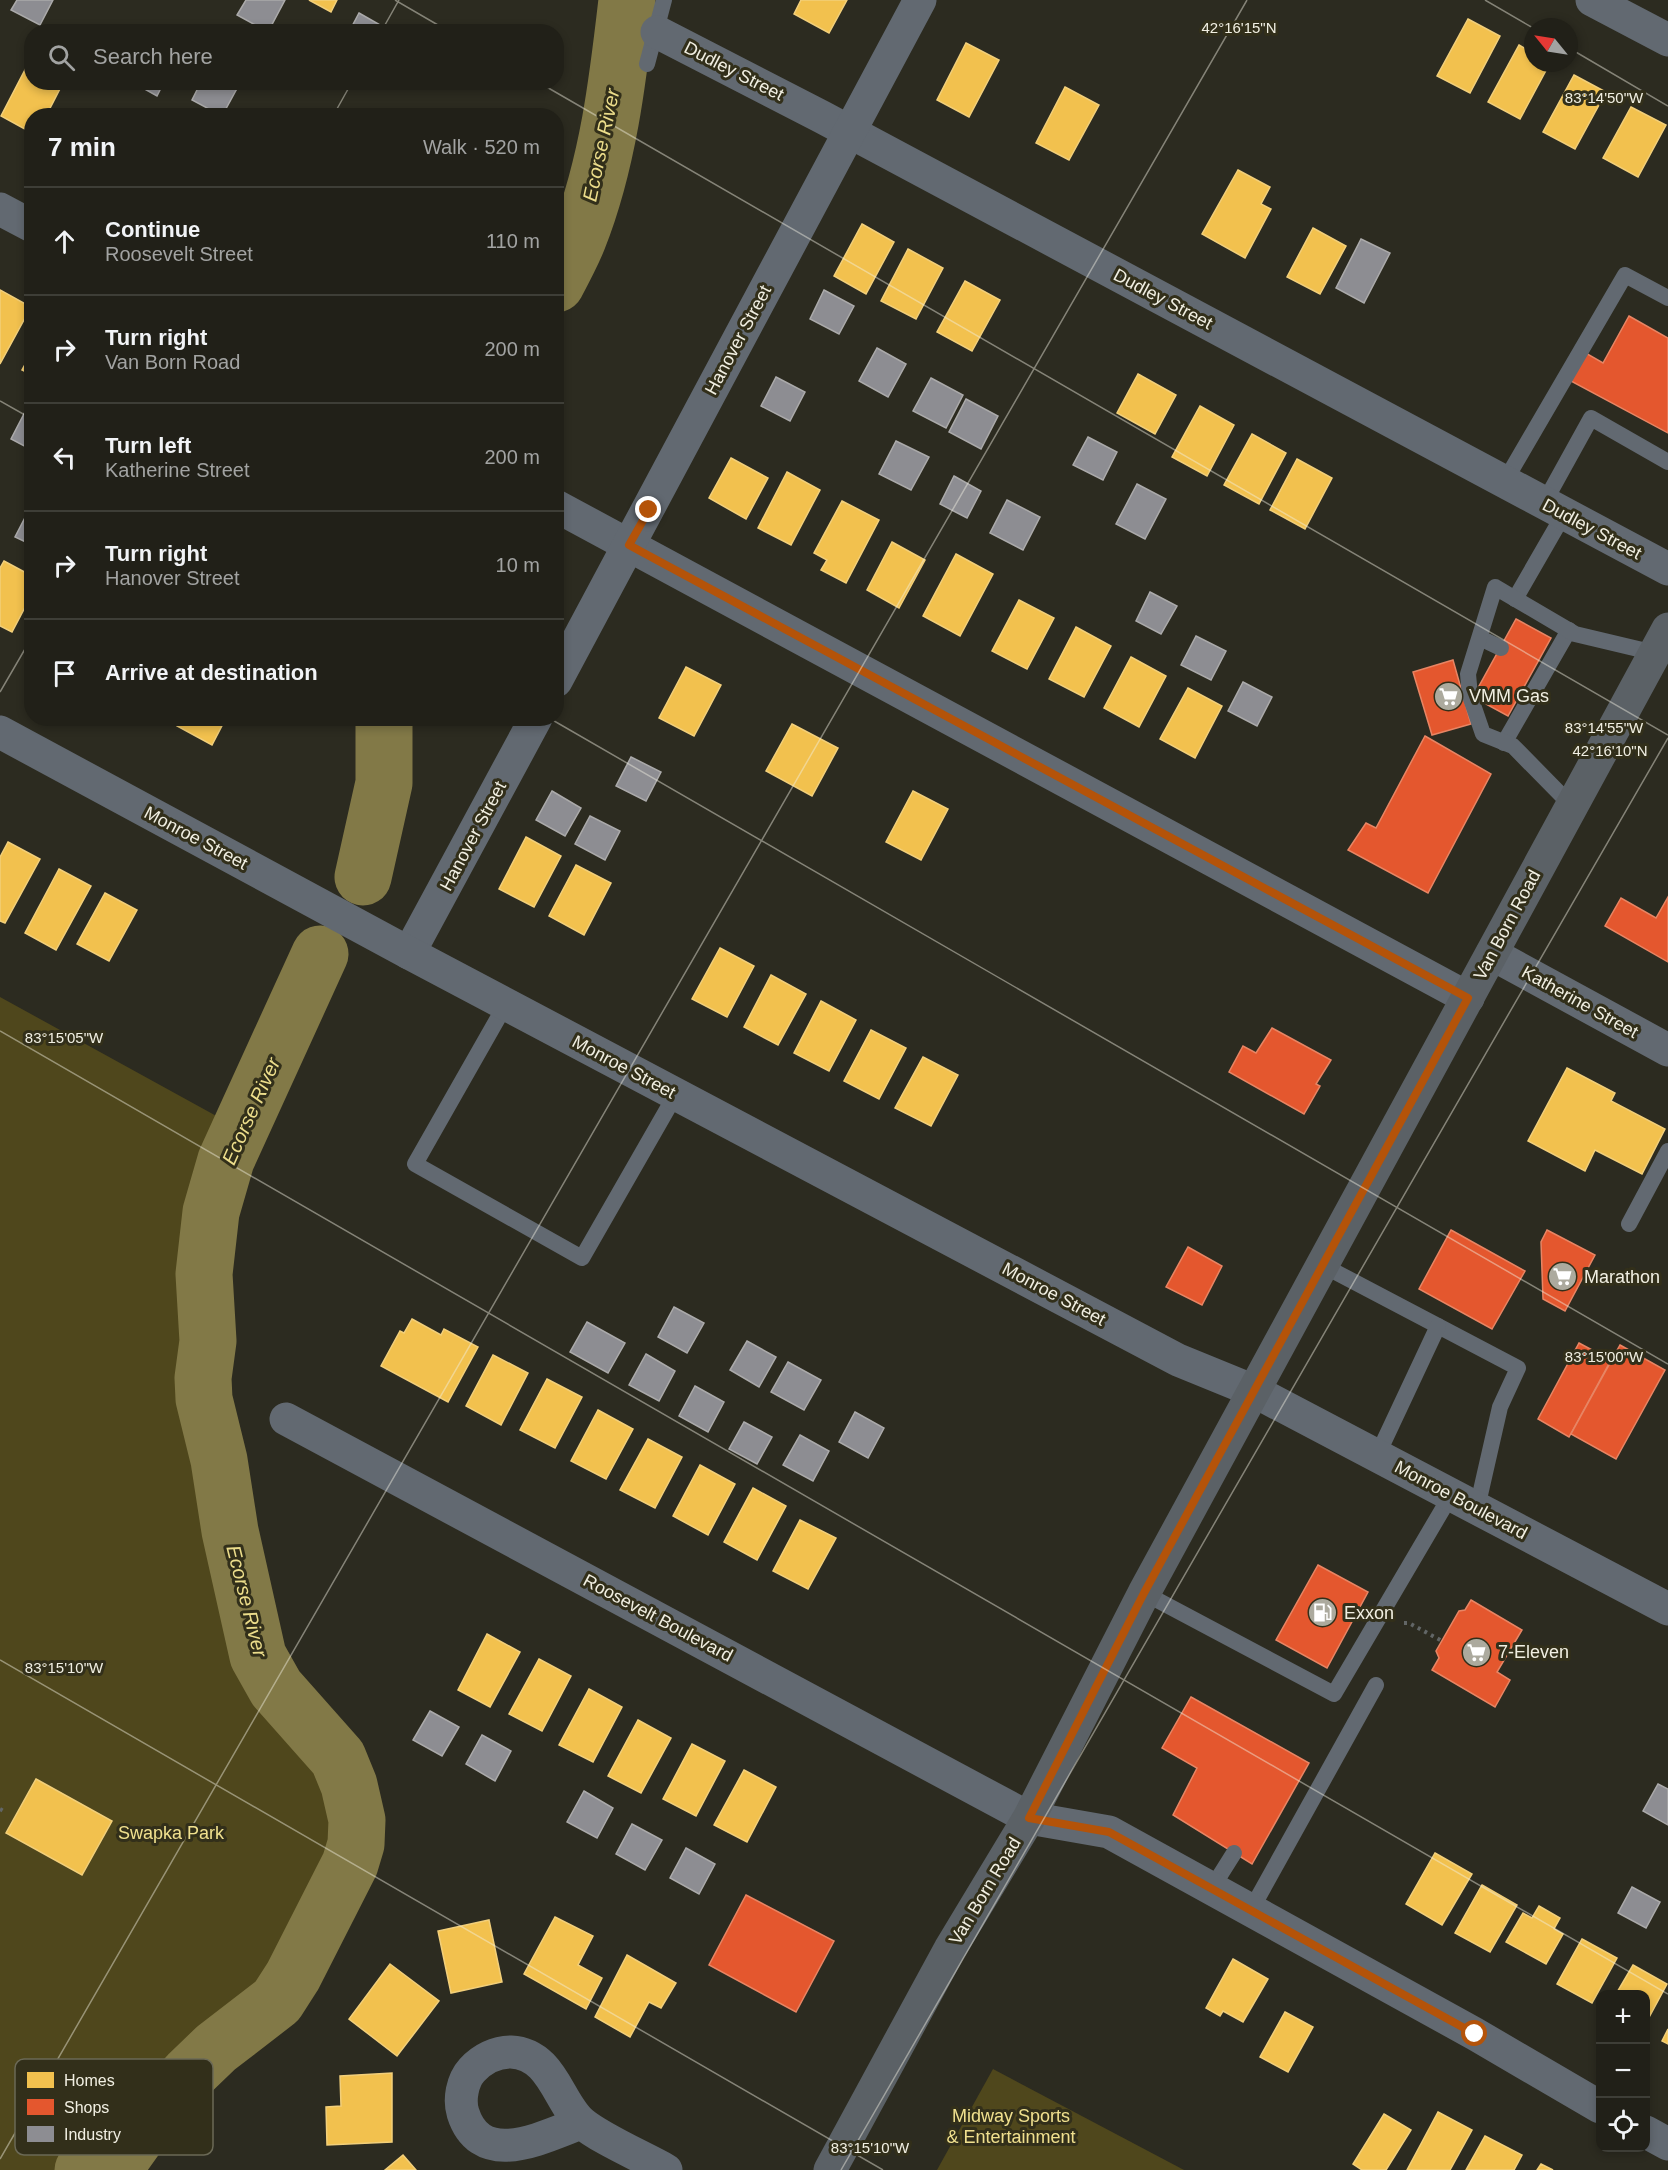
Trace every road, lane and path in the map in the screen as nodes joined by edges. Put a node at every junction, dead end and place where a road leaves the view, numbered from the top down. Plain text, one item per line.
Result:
1 (664, 0) edge
2 (920, 0) edge
3 (1592, 0) edge
4 (657, 32) junction
5 (1668, 40) edge
6 (646, 64) dead end
7 (848, 131) junction
8 (0, 209) edge
9 (24, 222) edge
10 (1668, 298) edge
11 (1668, 462) edge
12 (1505, 481) junction
13 (1554, 508) junction
14 (564, 510) edge
15 (629, 545) junction
16 (1668, 569) edge
17 (1515, 599) junction
18 (1569, 630) junction
19 (1480, 638) junction
20 (1662, 641) edge
21 (1501, 648) dead end
22 (564, 666) edge
23 (532, 726) edge
24 (0, 732) edge
25 (1504, 743) junction
26 (1572, 806) junction
27 (409, 953) junction
28 (1492, 954) junction
29 (1468, 998) junction
30 (506, 1004) junction
31 (1668, 1050) edge
32 (676, 1094) junction
33 (1668, 1151) edge
34 (1629, 1224) dead end
35 (1322, 1265) junction
36 (1438, 1326) junction
37 (1254, 1391) junction
38 (286, 1419) dead end
39 (1377, 1456) junction
40 (1464, 1502) junction
41 (1144, 1593) junction
42 (1668, 1609) edge
43 (1376, 1685) dead end
44 (0, 1809) edge
45 (5, 1812) dead end
46 (1029, 1818) junction
47 (1234, 1853) dead end
48 (1212, 1888) junction
49 (1251, 1910) junction
50 (1596, 2105) edge
51 (582, 2123) dead end
52 (1650, 2134) edge
53 (1668, 2144) edge
54 (666, 2170) edge
55 (830, 2170) edge

1 - 4 lane
2 - 7 street, Hanover Street
3 - 5 street
4 - 6 lane
4 - 7 street, Dudley Street
7 - 12 street, Dudley Street
7 - 15 street, Hanover Street
8 - 9 street
10 - 12 lane
11 - 13 lane
12 - 13 street, Dudley Street
13 - 16 street, Dudley Street
13 - 17 lane
14 - 15 street
15 - 22 street, Hanover Street
15 - 29 street
17 - 18 lane
17 - 19 lane
18 - 20 lane
18 - 25 lane
19 - 21 lane
19 - 25 lane
20 - 26 main road, Van Born Road
23 - 27 street, Hanover Street
24 - 27 street, Monroe Street
25 - 26 lane
26 - 28 main road, Van Born Road
27 - 30 street, Monroe Street
28 - 29 main road, Van Born Road
28 - 31 street, Katherine Street
29 - 35 main road, Van Born Road
30 - 32 street, Monroe Street
30 - 32 lane
32 - 37 street, Monroe Street
33 - 34 lane
35 - 36 lane
35 - 37 main road, Van Born Road
36 - 39 lane
36 - 40 lane
37 - 39 street, Monroe Boulevard
37 - 41 main road, Van Born Road
38 - 46 street, Roosevelt Boulevard
39 - 40 street, Monroe Boulevard
40 - 41 lane
40 - 42 street, Monroe Boulevard
41 - 46 main road, Van Born Road
43 - 49 lane
44 - 45 path
46 - 48 street, Roosevelt Boulevard
46 - 55 main road, Van Born Road
47 - 48 lane
48 - 49 street, Roosevelt Boulevard
49 - 50 street, Roosevelt Boulevard
51 - 54 street
52 - 53 street

